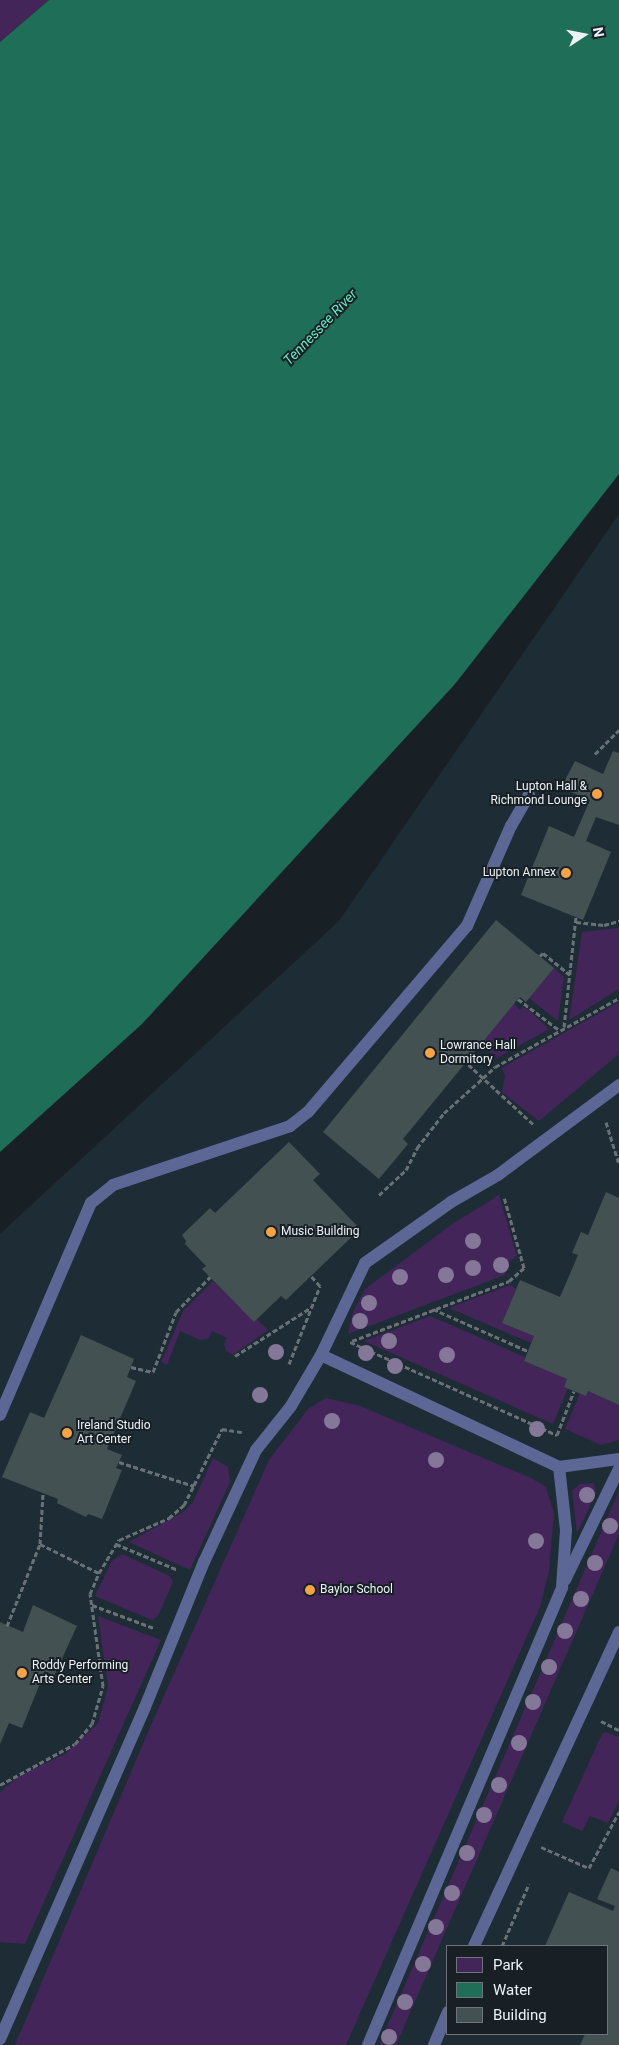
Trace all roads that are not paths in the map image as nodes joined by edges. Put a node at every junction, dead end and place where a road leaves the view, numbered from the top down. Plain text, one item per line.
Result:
1 (528, 795) dead end
2 (619, 1085) edge
3 (321, 1355) junction
4 (0, 1414) edge
5 (619, 1459) edge
6 (559, 1467) junction
7 (619, 1469) edge
8 (562, 1587) junction
9 (619, 1632) edge
10 (474, 1945) edge
11 (446, 2017) edge
12 (0, 2039) edge
13 (368, 2045) edge
14 (434, 2045) edge

1 - 4 lane
2 - 3 lane
3 - 6 lane
3 - 12 lane
5 - 6 lane
6 - 8 lane
7 - 8 lane
8 - 13 lane
9 - 10 lane
11 - 14 lane

